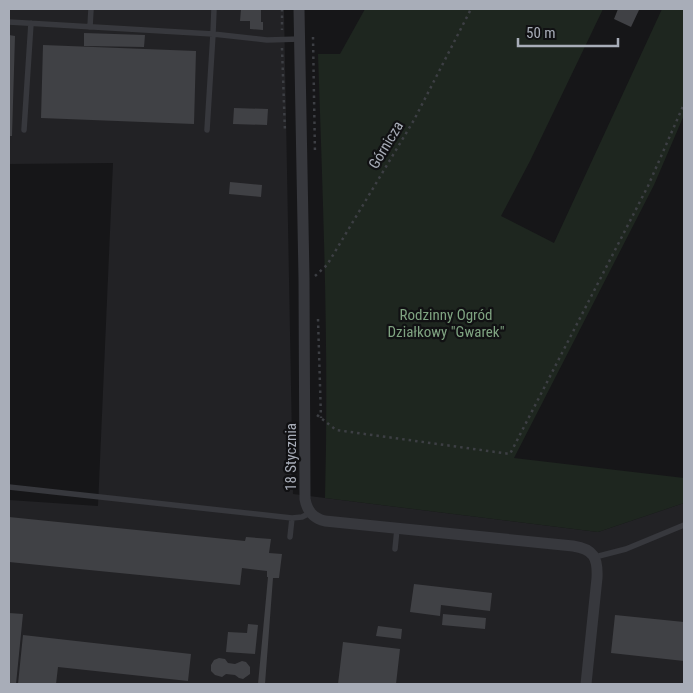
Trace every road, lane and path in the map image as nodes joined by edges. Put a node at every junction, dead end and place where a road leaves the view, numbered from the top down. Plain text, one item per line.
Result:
1 (91, 9) edge
2 (214, 9) edge
3 (282, 9) edge
4 (299, 9) edge
5 (471, 9) edge
6 (9, 22) edge
7 (31, 23) junction
8 (90, 27) junction
9 (213, 34) junction
10 (282, 38) junction
11 (300, 39) junction
12 (684, 104) edge
13 (24, 130) dead end
14 (207, 130) dead end
15 (285, 132) dead end
16 (304, 278) junction
17 (306, 415) junction
18 (9, 487) edge
19 (310, 513) junction
20 (292, 518) junction
21 (684, 525) edge
22 (397, 529) junction
23 (290, 537) dead end
24 (395, 550) dead end
25 (595, 557) junction
26 (586, 684) edge

1 - 8 lane
2 - 9 lane
3 - 10 path
4 - 11 street, 18 Stycznia
5 - 16 path, Górnicza
6 - 7 lane
7 - 8 lane
7 - 13 lane
8 - 9 lane
9 - 10 lane
9 - 14 lane
10 - 11 lane
10 - 15 path
11 - 16 street, 18 Stycznia
12 - 17 path
16 - 17 street, 18 Stycznia
17 - 19 street, 18 Stycznia
18 - 20 lane
19 - 20 lane
19 - 22 street
20 - 23 lane
21 - 25 lane
22 - 24 lane
22 - 25 street
25 - 26 street

